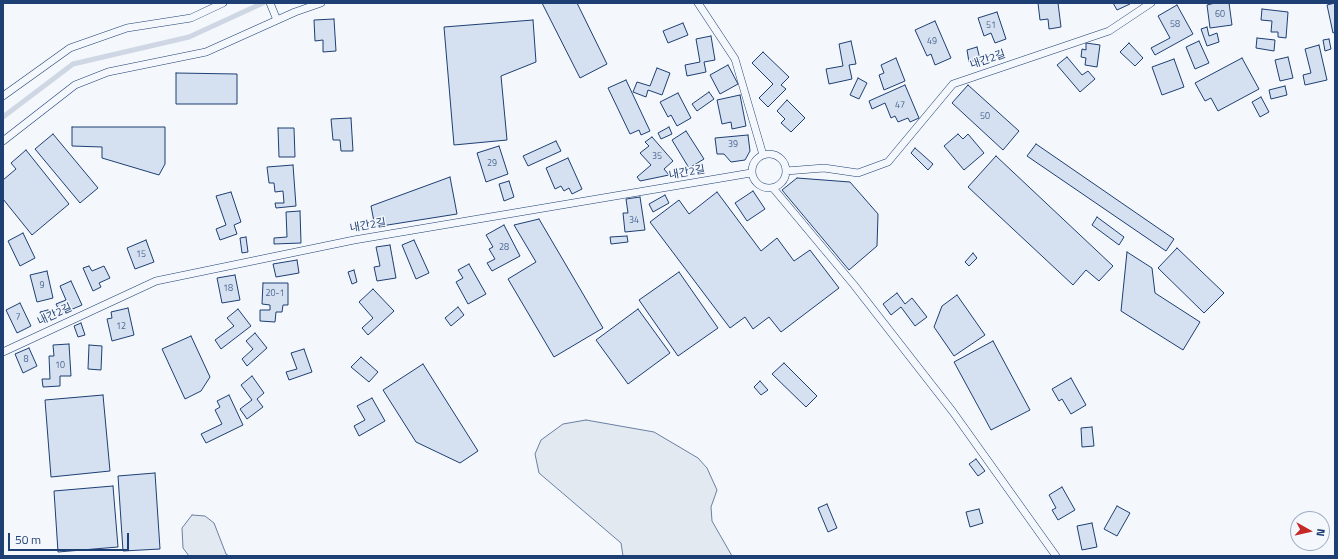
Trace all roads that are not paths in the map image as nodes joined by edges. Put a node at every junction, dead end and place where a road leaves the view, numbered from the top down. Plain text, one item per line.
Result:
1 (223, 3) edge
2 (270, 3) edge
3 (321, 3) edge
4 (698, 3) edge
5 (1151, 3) edge
6 (277, 20) junction
7 (3, 96) edge
8 (3, 141) edge
9 (762, 155) junction
10 (786, 171) junction
11 (751, 173) junction
12 (773, 188) junction
13 (3, 352) edge
14 (1056, 556) edge

1 - 7 lane
2 - 6 lane
3 - 6 lane
4 - 9 lane
5 - 10 lane, 내간2길
6 - 8 lane
9 - 10 lane
9 - 11 lane
10 - 12 lane
11 - 12 lane
11 - 13 lane, 내간2길
12 - 14 lane

